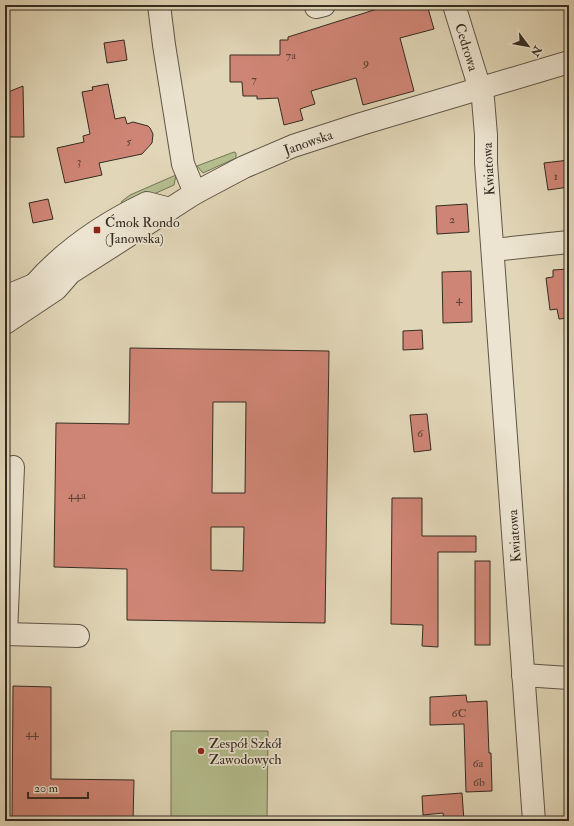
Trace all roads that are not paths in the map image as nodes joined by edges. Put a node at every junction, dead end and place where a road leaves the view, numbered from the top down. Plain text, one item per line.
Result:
1 (159, 5) edge
2 (455, 5) edge
3 (569, 62) edge
4 (480, 88) junction
5 (195, 193) junction
6 (170, 209) junction
7 (569, 242) edge
8 (493, 250) junction
9 (70, 272) junction
10 (35, 284) junction
11 (5, 297) edge
12 (5, 323) edge
13 (13, 467) dead end
14 (6, 634) edge
15 (78, 636) dead end
16 (523, 675) junction
17 (569, 678) edge
18 (534, 821) edge

1 - 5 street
2 - 4 street, Cedrowa
3 - 4 street, Janowska
4 - 5 street, Janowska
4 - 8 street, Kwiatowa
5 - 6 street, Janowska
6 - 9 street, Janowska
6 - 10 street
7 - 8 street
8 - 16 street, Kwiatowa
9 - 10 street, Janowska
9 - 12 street, Janowska
10 - 11 street, Janowska
13 - 14 street
14 - 15 street
16 - 17 street
16 - 18 street, Kwiatowa

